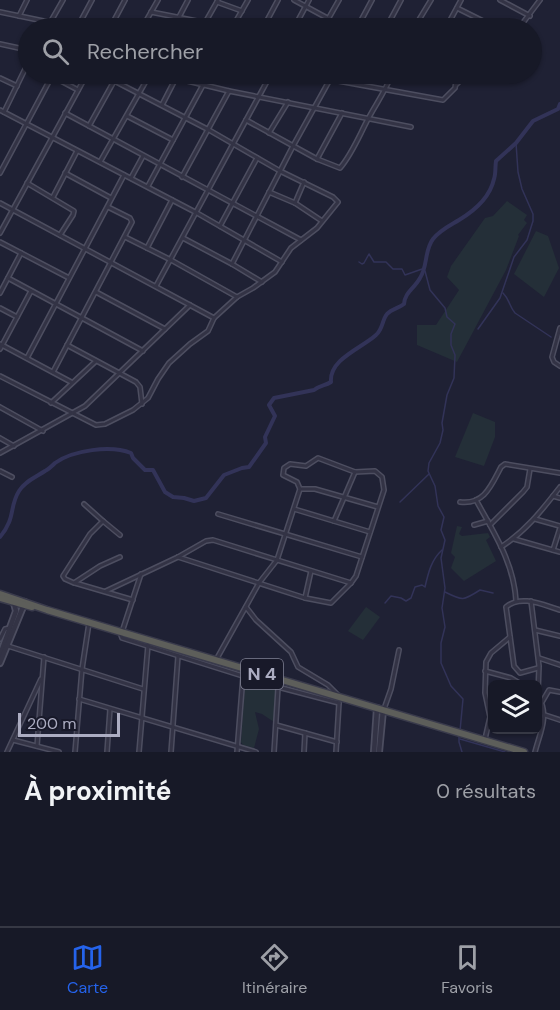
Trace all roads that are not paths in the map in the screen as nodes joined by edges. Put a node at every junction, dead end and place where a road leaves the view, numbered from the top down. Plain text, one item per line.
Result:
1 (27, 0) edge
2 (63, 0) edge
3 (92, 0) edge
4 (118, 0) edge
5 (158, 0) edge
6 (188, 0) edge
7 (248, 0) edge
8 (278, 0) edge
9 (294, 0) edge
10 (309, 0) edge
11 (339, 0) edge
12 (372, 0) edge
13 (401, 0) edge
14 (431, 0) edge
15 (461, 0) edge
16 (500, 0) edge
17 (540, 0) edge
18 (124, 1) edge
19 (217, 1) edge
20 (306, 6) junction
21 (457, 8) junction
22 (242, 11) junction
23 (0, 12) edge
24 (151, 12) junction
25 (19, 16) junction
26 (530, 16) joint
27 (28, 18) edge
28 (53, 18) edge
29 (82, 18) edge
30 (115, 18) edge
31 (148, 18) edge
32 (179, 18) joint
33 (207, 18) edge
34 (238, 18) edge
35 (268, 18) edge
36 (299, 18) edge
37 (327, 18) edge
38 (330, 18) edge
39 (362, 18) edge
40 (391, 18) edge
41 (420, 18) edge
42 (452, 18) edge
43 (476, 18) edge
44 (0, 44) edge
45 (18, 48) edge
46 (0, 78) edge
47 (46, 84) edge
48 (68, 84) edge
49 (81, 84) edge
50 (112, 84) edge
51 (120, 84) edge
52 (145, 84) edge
53 (172, 84) edge
54 (199, 84) edge
55 (266, 84) edge
56 (327, 84) edge
57 (355, 84) edge
58 (388, 84) edge
59 (203, 85) junction
60 (17, 86) joint
61 (456, 86) edge
62 (78, 90) junction
63 (386, 90) junction
64 (229, 91) junction
65 (140, 93) junction
66 (259, 96) junction
67 (288, 102) junction
68 (162, 105) junction
69 (314, 107) junction
70 (2, 111) edge
71 (65, 113) junction
72 (342, 113) junction
73 (127, 116) junction
74 (369, 117) junction
75 (185, 118) junction
76 (246, 120) junction
77 (26, 124) junction
78 (89, 126) junction
79 (411, 127) dead end
80 (209, 130) junction
81 (269, 133) junction
82 (52, 137) junction
83 (113, 139) junction
84 (173, 140) junction
85 (232, 143) junction
86 (293, 146) junction
87 (77, 151) junction
88 (143, 156) junction
89 (257, 158) junction
90 (317, 159) junction
91 (100, 162) junction
92 (159, 165) junction
93 (280, 171) junction
94 (0, 173) edge
95 (65, 173) junction
96 (124, 175) junction
97 (182, 177) junction
98 (131, 178) junction
99 (304, 182) junction
100 (27, 183) junction
101 (147, 187) junction
102 (209, 190) junction
103 (269, 192) junction
104 (52, 198) junction
105 (112, 199) junction
106 (172, 200) junction
107 (233, 202) junction
108 (0, 203) edge
109 (295, 203) junction
110 (108, 207) junction
111 (12, 209) junction
112 (196, 213) junction
113 (257, 215) junction
114 (322, 221) junction
115 (220, 226) junction
116 (0, 233) edge
117 (60, 235) junction
118 (124, 237) junction
119 (183, 238) junction
120 (301, 240) junction
121 (243, 241) junction
122 (0, 242) edge
123 (147, 248) junction
124 (86, 249) junction
125 (21, 253) junction
126 (171, 260) junction
127 (282, 261) junction
128 (111, 262) junction
129 (232, 264) junction
130 (8, 278) junction
131 (69, 278) junction
132 (262, 282) junction
133 (156, 286) junction
134 (31, 291) junction
135 (96, 292) junction
136 (0, 293) edge
137 (237, 297) junction
138 (55, 304) junction
139 (190, 305) junction
140 (0, 308) edge
141 (17, 318) junction
142 (81, 318) junction
143 (214, 318) junction
144 (560, 328) edge
145 (165, 329) junction
146 (67, 345) junction
147 (1, 346) edge
148 (142, 351) junction
149 (27, 358) junction
150 (96, 361) junction
151 (559, 366) edge
152 (53, 372) junction
153 (121, 373) junction
154 (0, 376) edge
155 (71, 382) junction
156 (51, 403) junction
157 (142, 404) junction
158 (0, 407) edge
159 (75, 413) junction
160 (42, 431) junction
161 (0, 438) edge
162 (14, 446) junction
163 (0, 453) edge
164 (530, 469) junction
165 (0, 471) edge
166 (355, 472) junction
167 (560, 472) edge
168 (12, 477) dead end
169 (560, 487) edge
170 (300, 489) junction
171 (344, 496) junction
172 (553, 496) junction
173 (560, 498) edge
174 (477, 500) junction
175 (460, 502) dead end
176 (84, 504) dead end
177 (378, 507) junction
178 (294, 509) junction
179 (218, 514) dead end
180 (535, 519) junction
181 (103, 521) junction
182 (334, 521) junction
183 (489, 523) junction
184 (474, 525) dead end
185 (560, 527) edge
186 (370, 532) junction
187 (286, 534) junction
188 (120, 535) dead end
189 (514, 539) junction
190 (501, 547) junction
191 (553, 550) junction
192 (560, 552) edge
193 (120, 557) dead end
194 (178, 557) junction
195 (362, 557) junction
196 (277, 560) junction
197 (310, 571) junction
198 (141, 574) junction
199 (74, 583) junction
200 (259, 583) junction
201 (351, 583) junction
202 (106, 591) junction
203 (0, 594) edge
204 (305, 597) junction
205 (0, 598) edge
206 (133, 600) junction
207 (516, 601) junction
208 (531, 601) junction
209 (14, 603) junction
210 (25, 603) junction
211 (246, 607) junction
212 (560, 610) edge
213 (89, 622) junction
214 (11, 628) junction
215 (535, 630) junction
216 (122, 632) junction
217 (560, 636) edge
218 (511, 637) junction
219 (0, 639) edge
220 (149, 643) junction
221 (8, 646) junction
222 (399, 650) dead end
223 (178, 652) junction
224 (0, 655) edge
225 (44, 657) junction
226 (538, 658) junction
227 (216, 660) junction
228 (0, 663) edge
229 (560, 665) edge
230 (538, 668) junction
231 (82, 669) junction
232 (485, 671) junction
233 (244, 672) junction
234 (43, 675) junction
235 (514, 680) edge
236 (538, 680) edge
237 (278, 687) junction
238 (143, 688) junction
239 (560, 692) edge
240 (79, 699) junction
241 (339, 700) junction
242 (542, 703) joint
243 (488, 707) edge
244 (110, 708) junction
245 (380, 709) junction
246 (545, 715) junction
247 (141, 717) junction
248 (560, 720) edge
249 (542, 721) edge
250 (276, 725) junction
251 (173, 727) junction
252 (488, 730) edge
253 (305, 733) junction
254 (538, 734) edge
255 (13, 740) junction
256 (485, 741) junction
257 (337, 742) junction
258 (38, 746) junction
259 (237, 750) edge
260 (7, 752) edge
261 (59, 752) edge
262 (75, 752) edge
263 (107, 752) edge
264 (139, 752) edge
265 (171, 752) edge
266 (256, 752) edge
267 (274, 752) edge
268 (304, 752) edge
269 (336, 752) edge
270 (374, 752) edge
271 (379, 752) edge
272 (524, 752) edge
273 (535, 752) edge

1 - 25 street
2 - 28 street
3 - 29 street
4 - 18 street
5 - 24 street
6 - 32 street
7 - 22 street
8 - 35 street
9 - 20 street
10 - 20 street
11 - 38 street
12 - 39 street
13 - 40 street
14 - 41 street
15 - 21 street
16 - 26 street
17 - 26 street
18 - 30 street
19 - 22 street
19 - 33 street
20 - 36 street
20 - 37 street
21 - 42 street
21 - 43 street
22 - 34 street
23 - 25 street
24 - 31 street
24 - 32 street
25 - 27 street
44 - 45 street
46 - 60 street
47 - 77 street
48 - 62 street
49 - 62 street
50 - 78 street
51 - 65 street
52 - 65 street
53 - 68 street
54 - 59 street
55 - 66 street
56 - 69 street
57 - 63 street
58 - 63 street
59 - 64 street
59 - 75 street
60 - 70 street
61 - 63 street
62 - 71 street
63 - 74 street
64 - 66 street
64 - 80 street
65 - 68 street
65 - 73 street
66 - 67 street
66 - 76 street
67 - 69 street
67 - 81 street
68 - 75 street
69 - 72 street
69 - 86 street
70 - 77 street
71 - 78 street
71 - 82 street
72 - 74 street
72 - 90 street
73 - 83 street
73 - 84 street
74 - 79 street
74 - 90 street
75 - 80 street
75 - 84 street
76 - 81 street
76 - 85 street
77 - 82 street
77 - 94 street
78 - 83 street
80 - 85 street
80 - 97 street
81 - 86 street
82 - 87 street
82 - 100 street
83 - 88 street
83 - 91 street
84 - 92 street
85 - 89 street
85 - 102 street
86 - 90 street
86 - 93 street
87 - 91 street
87 - 95 street
88 - 92 street
88 - 98 street
89 - 93 street
89 - 107 street
91 - 96 street
92 - 97 street
92 - 101 street
93 - 99 street
93 - 103 street
95 - 104 street
95 - 105 street
96 - 98 street
96 - 105 street
97 - 102 street
98 - 101 street
99 - 109 street
99 - 114 street
100 - 104 street
100 - 111 street
101 - 106 street
102 - 107 street
102 - 112 street
103 - 109 street
103 - 113 street
104 - 117 street
105 - 110 street
106 - 112 street
106 - 123 street
107 - 113 street
107 - 115 street
108 - 111 street
109 - 114 street
110 - 118 street
110 - 124 street
111 - 116 street
111 - 117 street
112 - 115 street
112 - 119 street
113 - 120 street
113 - 121 street
114 - 120 street
115 - 121 street
117 - 124 street
118 - 123 street
118 - 128 street
119 - 126 street
119 - 129 street
120 - 127 street
121 - 127 street
121 - 129 street
122 - 125 street
123 - 126 street
124 - 128 street
124 - 131 street
125 - 130 street
125 - 131 street
126 - 133 street
126 - 137 street
127 - 132 street
128 - 133 street
128 - 135 street
129 - 132 street
130 - 134 street
130 - 136 street
131 - 138 street
132 - 137 street
133 - 139 street
134 - 138 street
134 - 141 street
135 - 142 street
135 - 145 street
137 - 143 street
138 - 142 street
138 - 149 street
139 - 143 street
139 - 145 street
140 - 141 street
141 - 147 street
142 - 146 street
142 - 148 street
143 - 157 street
144 - 151 street
145 - 148 street
146 - 150 street
146 - 152 street
147 - 149 street
148 - 153 street
149 - 152 street
150 - 153 street
150 - 155 street
152 - 155 street
153 - 157 street
153 - 159 street
154 - 156 street
155 - 156 street
156 - 159 street
157 - 159 street
158 - 160 street
159 - 160 street
160 - 162 street
161 - 162 street
162 - 163 street
164 - 167 street
164 - 174 street
164 - 183 street
165 - 168 street
166 - 170 street
166 - 171 street
166 - 177 street
169 - 172 street
170 - 171 street
170 - 178 street
171 - 177 street
171 - 182 street
172 - 173 street
172 - 180 street
174 - 175 street
174 - 183 street
176 - 181 street
177 - 186 street
178 - 182 street
178 - 187 street
179 - 187 street
180 - 185 street
180 - 189 street
181 - 188 street
181 - 199 street
182 - 186 street
183 - 184 street
183 - 190 street
185 - 191 street
186 - 195 street
187 - 195 street
187 - 196 street
189 - 190 street
189 - 191 street
190 - 207 street
191 - 192 street
193 - 199 street
194 - 196 street
194 - 198 street
194 - 200 street
195 - 201 street
196 - 197 street
196 - 200 street
197 - 201 street
197 - 204 street
198 - 202 street
198 - 206 street
199 - 202 street
200 - 204 street
200 - 211 street
201 - 204 street
202 - 206 street
203 - 210 highway, N 4
205 - 209 highway, N 4
206 - 216 street
207 - 208 street
207 - 218 street
208 - 212 street
208 - 215 street
209 - 210 highway, N 4
209 - 214 street
210 - 213 highway, N 4
210 - 221 street
211 - 227 street
211 - 241 street
213 - 216 highway, N 4
213 - 231 street
214 - 219 street
214 - 224 street
215 - 217 street
215 - 226 street
216 - 220 highway, N 4
218 - 230 street
218 - 232 street
220 - 223 highway, N 4
220 - 238 street
221 - 225 street
221 - 228 street
222 - 245 street
223 - 227 highway, N 4
223 - 233 street
223 - 251 street
225 - 231 street
225 - 234 street
226 - 229 street
226 - 230 street
227 - 233 highway, N 4
230 - 236 street
231 - 238 street
231 - 240 street
232 - 235 street
232 - 243 street
233 - 237 street
233 - 241 highway, N 4
233 - 259 street
234 - 255 street
234 - 258 street
237 - 241 street
237 - 250 street
238 - 247 street
239 - 242 street
240 - 244 street
240 - 262 street
241 - 245 highway, N 4
241 - 257 street
242 - 246 street
244 - 247 street
244 - 263 street
245 - 256 highway, N 4
245 - 270 street
245 - 271 street
246 - 248 street
246 - 249 street
247 - 251 street
247 - 264 street
250 - 253 street
250 - 267 street
251 - 259 street
251 - 265 street
252 - 256 street
253 - 257 street
253 - 268 street
254 - 273 street
255 - 258 street
255 - 260 street
256 - 272 highway, N 4
257 - 269 street
258 - 261 street
259 - 266 street

